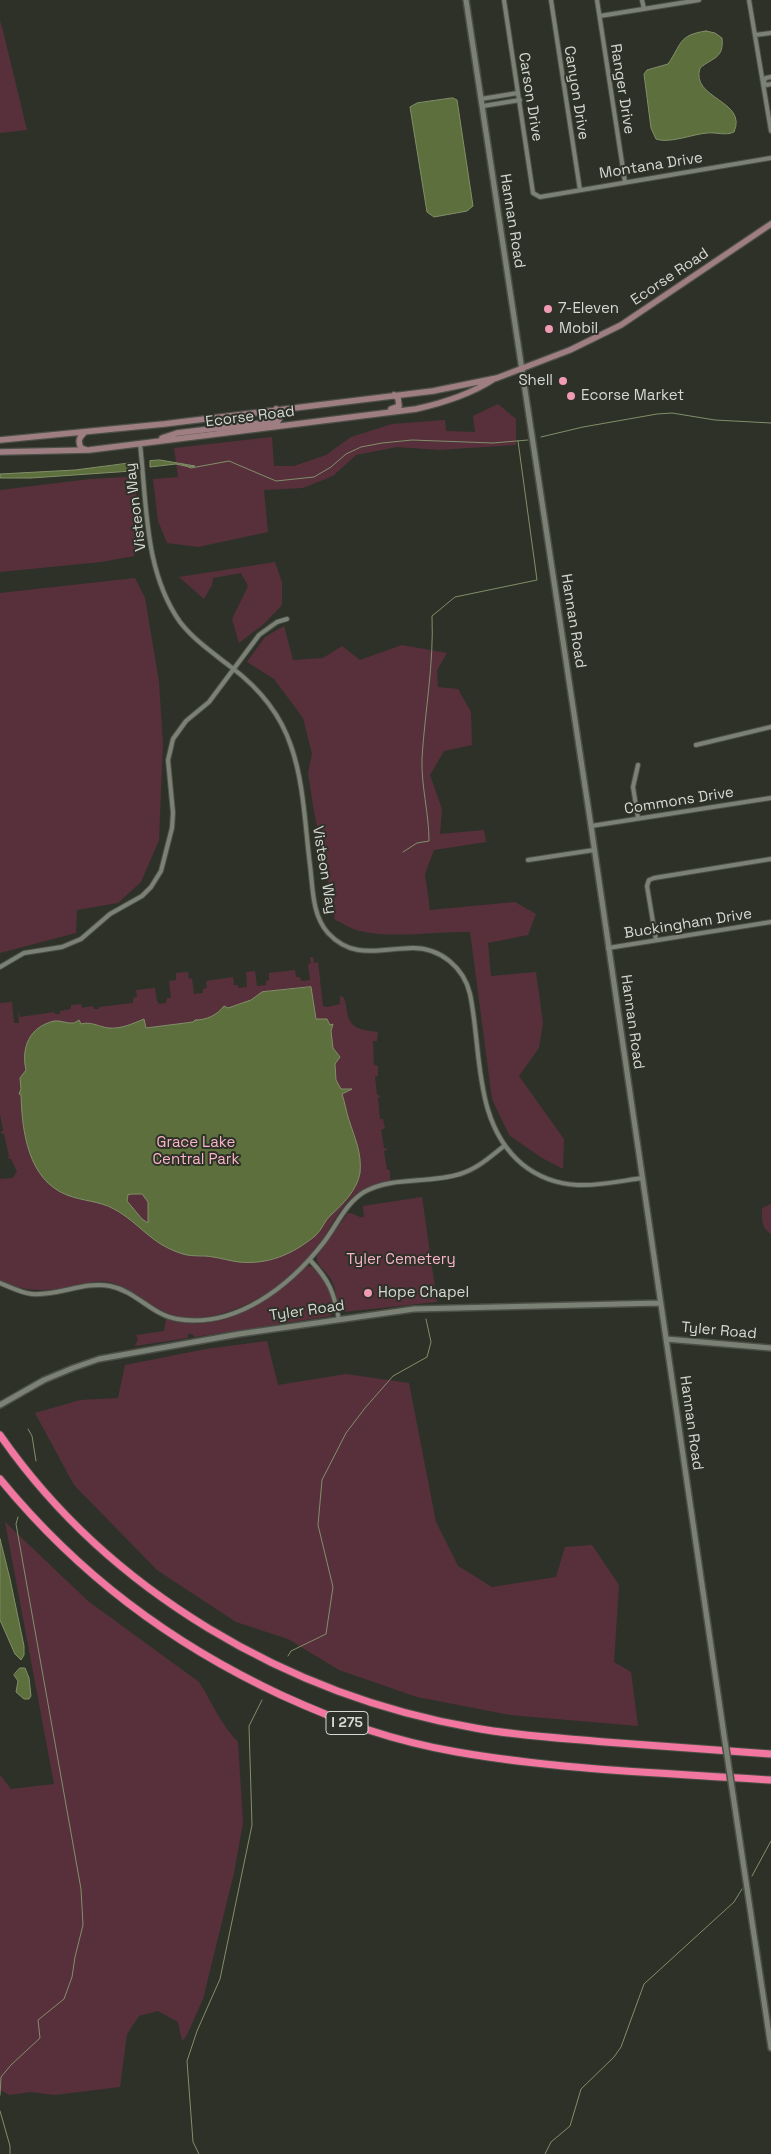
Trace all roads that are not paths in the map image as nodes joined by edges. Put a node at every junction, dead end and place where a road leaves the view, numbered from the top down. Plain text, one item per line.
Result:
1 (466, 0) edge
2 (504, 0) edge
3 (551, 0) edge
4 (597, 0) edge
5 (642, 0) edge
6 (699, 0) edge
7 (749, 0) edge
8 (644, 9) junction
9 (600, 16) junction
10 (771, 33) edge
11 (755, 35) junction
12 (771, 77) edge
13 (763, 82) junction
14 (771, 84) edge
15 (518, 93) junction
16 (481, 98) junction
17 (520, 100) junction
18 (483, 106) junction
19 (771, 131) edge
20 (771, 158) edge
21 (625, 182) junction
22 (580, 190) junction
23 (536, 196) joint
24 (771, 224) edge
25 (522, 369) junction
26 (497, 378) junction
27 (394, 395) junction
28 (276, 409) junction
29 (351, 418) junction
30 (85, 432) junction
31 (0, 440) edge
32 (158, 441) junction
33 (140, 444) junction
34 (89, 450) junction
35 (0, 452) edge
36 (287, 619) dead end
37 (234, 668) junction
38 (771, 727) edge
39 (696, 745) dead end
40 (638, 765) dead end
41 (771, 798) edge
42 (638, 818) junction
43 (591, 826) junction
44 (594, 850) junction
45 (771, 859) edge
46 (528, 860) dead end
47 (771, 922) edge
48 (656, 940) junction
49 (608, 948) junction
50 (0, 967) edge
51 (504, 1146) junction
52 (642, 1178) junction
53 (310, 1260) junction
54 (0, 1282) edge
55 (660, 1303) junction
56 (338, 1320) junction
57 (666, 1339) junction
58 (771, 1348) edge
59 (0, 1405) edge
60 (0, 1435) edge
61 (0, 1479) edge
62 (771, 1754) edge
63 (771, 1780) edge
64 (771, 2048) edge

1 - 16 street, Hannan Road
2 - 15 street, Carson Drive
3 - 22 street, Canyon Drive
4 - 9 street, Ranger Drive
5 - 8 street
6 - 8 street
7 - 11 street
8 - 9 street
9 - 21 street, Ranger Drive
10 - 11 street
11 - 13 street
12 - 13 street
13 - 14 street
13 - 19 street
15 - 16 street
15 - 17 street, Carson Drive
16 - 18 street, Hannan Road
17 - 18 street
17 - 23 street, Carson Drive
18 - 25 street, Hannan Road
20 - 21 street, Montana Drive
21 - 22 street, Montana Drive
22 - 23 street, Montana Drive
24 - 25 main road, Ecorse Road
25 - 26 main road, Ecorse Road
25 - 43 street, Hannan Road
26 - 27 main road, Ecorse Road
26 - 29 main road, Ecorse Road
27 - 28 main road, Ecorse Road
27 - 29 main road
28 - 30 main road, Ecorse Road
28 - 32 main road
29 - 32 main road, Ecorse Road
30 - 31 main road, Ecorse Road
30 - 34 main road
32 - 33 main road, Ecorse Road
33 - 34 main road, Ecorse Road
33 - 37 street, Visteon Way
34 - 35 main road, Ecorse Road
36 - 37 street
37 - 50 street
37 - 51 street, Visteon Way
38 - 39 street
40 - 42 street
41 - 42 street, Commons Drive
42 - 43 street, Commons Drive
43 - 44 street, Hannan Road
44 - 46 street
44 - 49 street, Hannan Road
45 - 48 street
47 - 48 street, Buckingham Drive
48 - 49 street, Buckingham Drive
49 - 52 street, Hannan Road
51 - 52 street, Visteon Way
51 - 53 street
52 - 55 street, Hannan Road
53 - 54 street
53 - 56 street
55 - 56 street, Tyler Road
55 - 57 street, Hannan Road
56 - 59 street, Tyler Road
57 - 58 street, Tyler Road
57 - 64 street, Hannan Road, bridge
60 - 62 highway, I 275
61 - 63 highway, I 275

